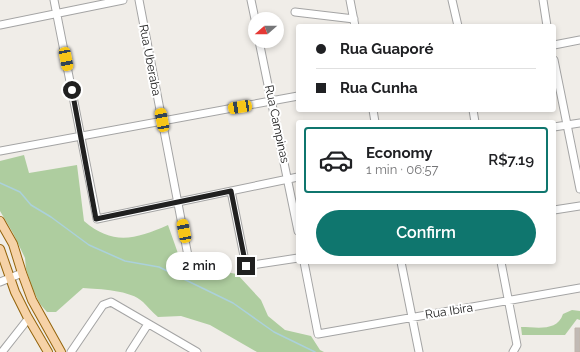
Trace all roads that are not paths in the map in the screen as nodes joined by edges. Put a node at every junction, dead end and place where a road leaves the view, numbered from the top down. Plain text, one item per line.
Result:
1 (54, 0) edge
2 (123, 0) edge
3 (139, 0) edge
4 (251, 0) edge
5 (350, 0) edge
6 (452, 0) edge
7 (542, 0) edge
8 (254, 12) edge
9 (295, 12) dead end
10 (57, 14) junction
11 (355, 22) edge
12 (458, 24) edge
13 (547, 24) edge
14 (0, 25) edge
15 (580, 40) edge
16 (556, 45) edge
17 (260, 48) edge
18 (556, 70) edge
19 (296, 96) edge
20 (271, 102) junction
21 (162, 120) junction
22 (580, 123) edge
23 (567, 125) junction
24 (556, 127) edge
25 (80, 135) junction
26 (0, 151) edge
27 (296, 177) edge
28 (289, 179) junction
29 (580, 189) edge
30 (231, 191) junction
31 (178, 201) junction
32 (580, 206) edge
33 (556, 210) edge
34 (296, 219) edge
35 (0, 221) edge
36 (0, 249) edge
37 (296, 258) edge
38 (189, 261) dead end
39 (304, 264) edge
40 (401, 264) edge
41 (501, 264) edge
42 (22, 274) junction
43 (11, 277) junction
44 (0, 282) edge
45 (580, 288) edge
46 (509, 301) junction
47 (411, 317) junction
48 (28, 319) junction
49 (148, 324) junction
50 (72, 350) edge
51 (61, 351) edge
52 (192, 351) edge
53 (514, 351) edge
54 (2, 352) edge
55 (48, 352) edge
56 (130, 352) edge
57 (419, 352) edge

1 - 10 street
2 - 10 street
3 - 21 street, Rua Uberaba
4 - 8 street
5 - 11 street
6 - 12 street
7 - 13 street
9 - 11 street
10 - 14 street
10 - 25 street
15 - 16 street
17 - 20 street, Rua Campinas
18 - 23 street
19 - 20 street
20 - 21 street
20 - 28 street, Rua Campinas
21 - 25 street
21 - 31 street, Rua Uberaba
22 - 23 street
23 - 24 street
23 - 29 street
25 - 26 street
25 - 31 street
27 - 28 street
28 - 30 street
28 - 34 street, Rua Campinas
30 - 31 street
30 - 37 street
31 - 38 street, Rua Uberaba
32 - 33 street
35 - 42 main road
36 - 43 main road
39 - 47 street, Rua Ibira
40 - 47 street
41 - 46 street
42 - 43 street
42 - 51 main road
43 - 44 street
43 - 48 main road
45 - 46 street, Rua Ibira
46 - 47 street, Rua Ibira
46 - 53 street
47 - 57 street
48 - 54 street
48 - 55 main road
49 - 50 street
49 - 52 street
49 - 56 street
50 - 51 street

